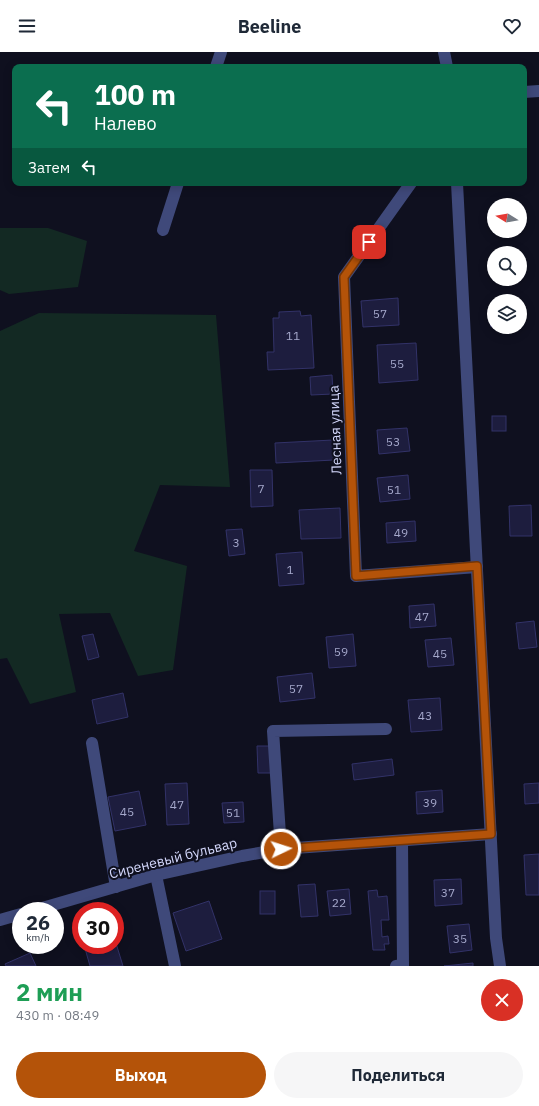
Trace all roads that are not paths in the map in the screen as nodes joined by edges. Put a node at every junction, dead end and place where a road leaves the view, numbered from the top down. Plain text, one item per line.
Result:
1 (220, 52) edge
2 (444, 52) edge
3 (217, 64) edge
4 (446, 64) edge
5 (527, 92) edge
6 (539, 92) edge
7 (177, 186) edge
8 (409, 186) edge
9 (457, 186) edge
10 (163, 230) dead end
11 (477, 566) junction
12 (386, 729) dead end
13 (92, 743) dead end
14 (491, 834) junction
15 (402, 841) junction
16 (281, 849) junction
17 (156, 875) junction
18 (116, 887) junction
19 (64, 902) edge
20 (12, 917) edge
21 (0, 920) edge
22 (175, 966) edge
23 (396, 966) edge
24 (500, 966) edge

1 - 3 street
2 - 4 street
5 - 6 street
7 - 10 street
8 - 11 street, Лесная улица
9 - 11 street
11 - 14 street
12 - 16 street
13 - 18 street
14 - 15 street, Сиреневый бульвар
14 - 24 street
15 - 16 street, Сиреневый бульвар
15 - 23 street
16 - 17 street, Сиреневый бульвар
17 - 18 street, Сиреневый бульвар
17 - 22 street
18 - 19 street, Сиреневый бульвар
20 - 21 street

